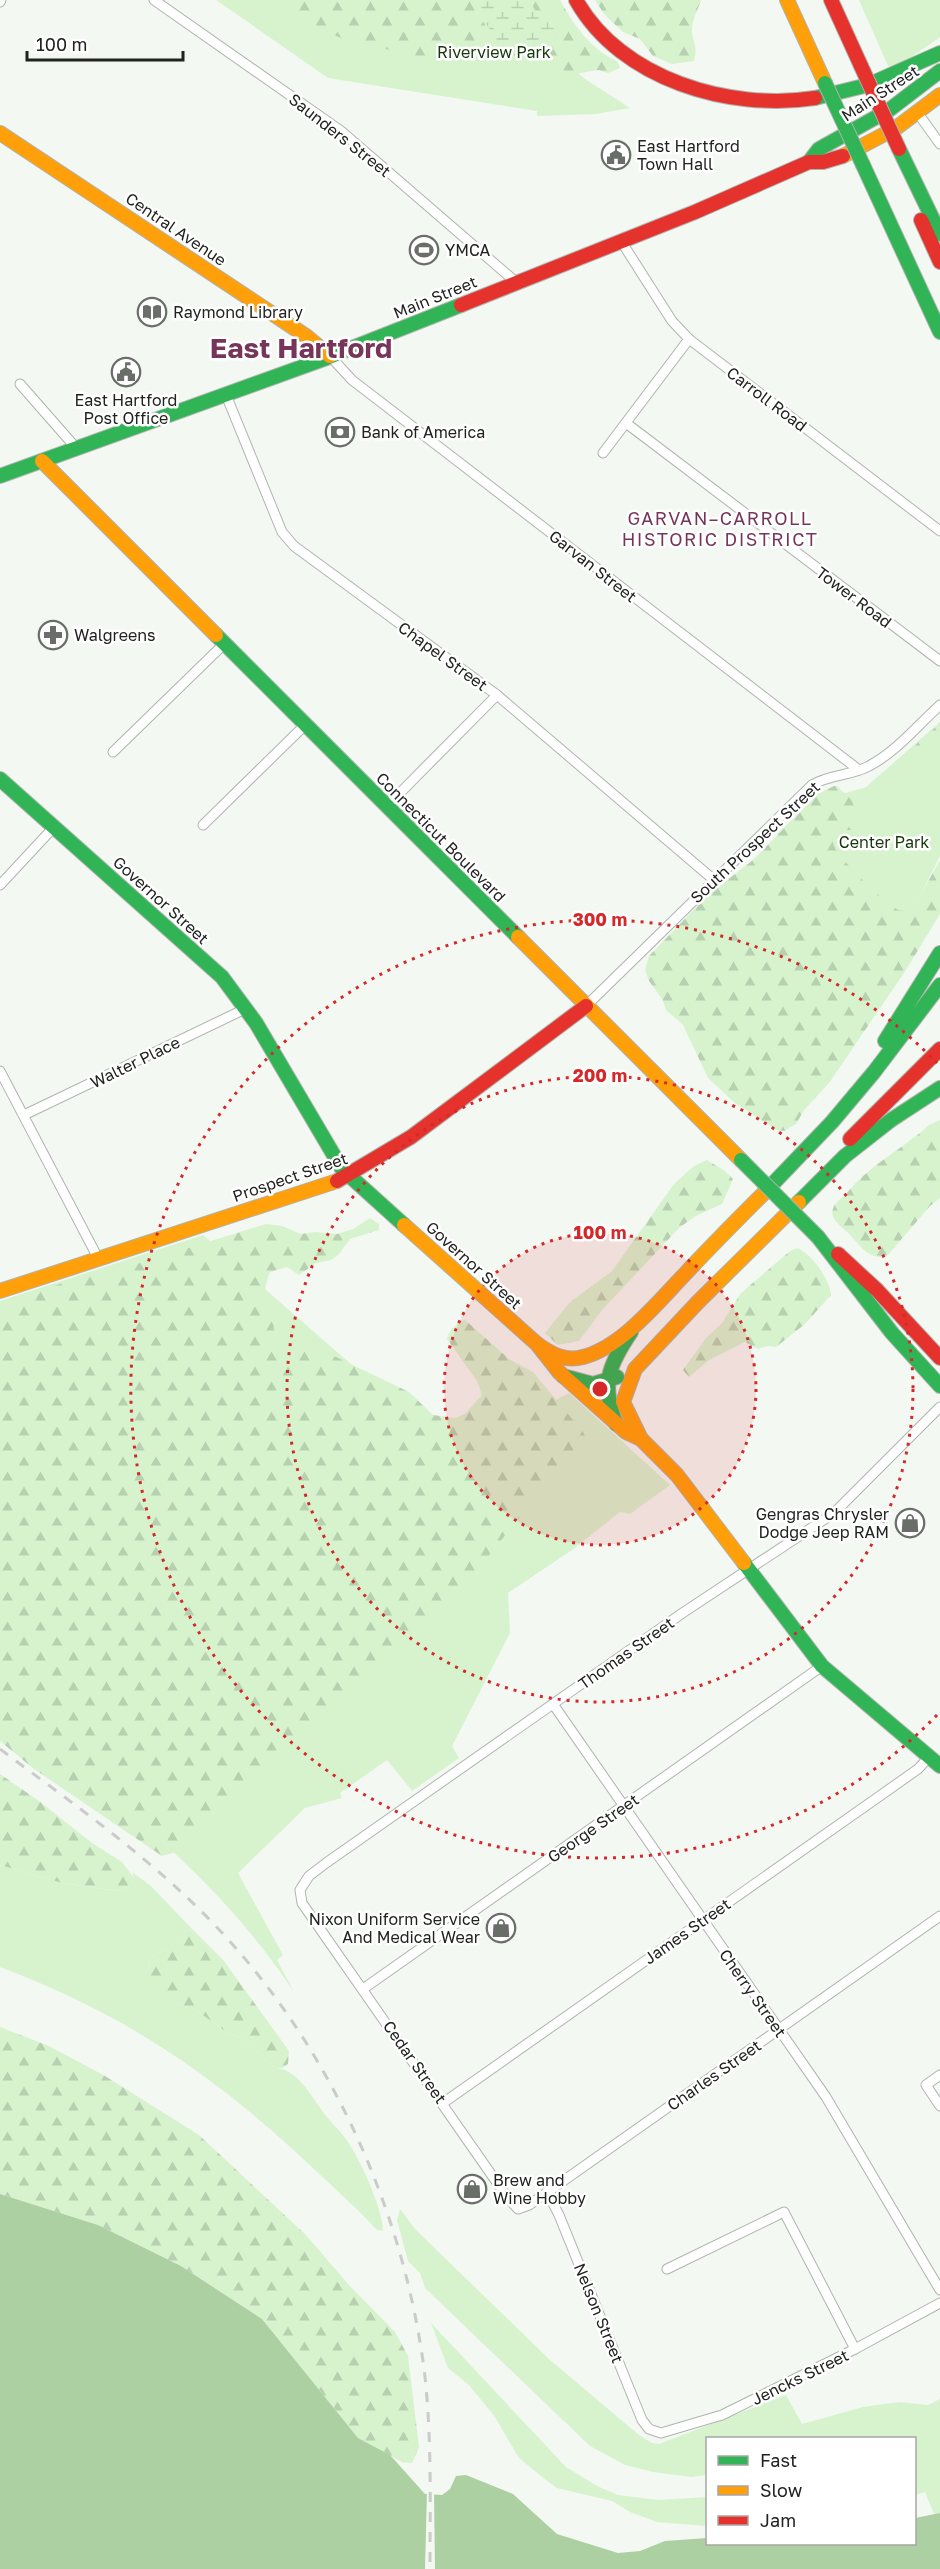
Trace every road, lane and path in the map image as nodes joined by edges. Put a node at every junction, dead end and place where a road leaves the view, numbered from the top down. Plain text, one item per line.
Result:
1 (154, 0) edge
2 (576, 0) edge
3 (780, 0) edge
4 (787, 0) edge
5 (831, 0) edge
6 (802, 32) junction
7 (940, 53) edge
8 (940, 71) edge
9 (940, 95) edge
10 (940, 107) edge
11 (919, 110) junction
12 (0, 133) edge
13 (940, 144) edge
14 (809, 162) junction
15 (911, 174) junction
16 (940, 234) edge
17 (621, 241) junction
18 (940, 262) edge
19 (517, 283) junction
20 (940, 332) edge
21 (689, 339) junction
22 (330, 356) junction
23 (20, 384) dead end
24 (226, 395) junction
25 (626, 423) junction
26 (77, 449) junction
27 (603, 453) dead end
28 (42, 461) junction
29 (0, 476) edge
30 (940, 531) edge
31 (224, 644) junction
32 (940, 661) edge
33 (496, 695) junction
34 (940, 705) edge
35 (305, 725) junction
36 (113, 752) dead end
37 (859, 770) junction
38 (0, 779) edge
39 (387, 806) junction
40 (203, 825) dead end
41 (54, 827) junction
42 (714, 880) junction
43 (0, 885) edge
44 (940, 953) edge
45 (940, 985) edge
46 (586, 1006) junction
47 (247, 1008) junction
48 (940, 1048) edge
49 (0, 1071) edge
50 (874, 1072) junction
51 (940, 1088) edge
52 (940, 1098) edge
53 (24, 1115) junction
54 (866, 1139) junction
55 (834, 1167) junction
56 (350, 1176) junction
57 (818, 1237) junction
58 (98, 1258) junction
59 (0, 1291) edge
60 (637, 1323) junction
61 (537, 1344) junction
62 (940, 1358) edge
63 (635, 1369) junction
64 (563, 1376) junction
65 (606, 1382) junction
66 (940, 1386) edge
67 (940, 1407) edge
68 (616, 1424) junction
69 (641, 1439) junction
70 (749, 1569) junction
71 (822, 1666) junction
72 (553, 1704) junction
73 (935, 1761) edge
74 (623, 1807) junction
75 (302, 1885) joint
76 (940, 1917) edge
77 (703, 1921) junction
78 (363, 1989) junction
79 (779, 2029) junction
80 (940, 2075) edge
81 (443, 2103) junction
82 (940, 2106) edge
83 (547, 2192) junction
84 (667, 2270) dead end
85 (940, 2290) edge
86 (940, 2303) edge
87 (855, 2349) junction
88 (653, 2431) joint

1 - 19 street, Saunders Street
2 - 7 main road
3 - 6 main road
4 - 6 main road
5 - 15 main road, bridge
6 - 20 main road, bridge
8 - 14 main road, Main Street
9 - 11 main road, Main Street
10 - 11 main road
11 - 13 street
11 - 14 main road, Main Street
12 - 22 main road, Central Avenue
14 - 17 main road, Main Street
15 - 16 main road
15 - 18 main road
17 - 19 main road, Main Street
17 - 21 street, Carroll Road
19 - 22 main road, Main Street
21 - 25 street
21 - 30 street, Carroll Road
22 - 24 main road, Main Street
22 - 37 street, Garvan Street
23 - 26 street
24 - 26 main road, Main Street
24 - 33 street, Chapel Street
25 - 27 street
25 - 32 street, Tower Road
26 - 28 main road, Main Street
28 - 29 main road, Main Street
28 - 31 main road, Connecticut Boulevard
31 - 35 main road, Connecticut Boulevard
31 - 36 street
33 - 39 street
33 - 42 street, Chapel Street
34 - 37 street, South Prospect Street
35 - 39 main road, Connecticut Boulevard
35 - 40 street
37 - 42 street, South Prospect Street
38 - 41 main road, Governor Street
39 - 46 main road, Connecticut Boulevard
41 - 43 street
41 - 47 main road, Governor Street
42 - 46 street, South Prospect Street
44 - 50 main road
45 - 50 main road
46 - 56 main road, Prospect Street
46 - 57 main road, Connecticut Boulevard, bridge
47 - 53 street, Walter Place
47 - 56 main road, Governor Street
48 - 55 main road
49 - 53 street
50 - 60 main road
51 - 54 main road
52 - 54 main road
53 - 58 street
54 - 55 main road
55 - 63 main road
56 - 58 main road, Prospect Street
56 - 61 main road, Governor Street
57 - 62 main road, Connecticut Boulevard
57 - 66 main road, Connecticut Boulevard
58 - 59 main road, Prospect Street
60 - 61 main road
60 - 65 main road
61 - 64 main road, Governor Street
63 - 65 main road
63 - 69 main road
64 - 65 main road
64 - 68 main road, Governor Street
65 - 68 main road
67 - 70 street, Thomas Street
68 - 69 main road, Governor Street
69 - 70 main road, Governor Street
70 - 71 main road, Governor Street
70 - 72 street, Thomas Street
71 - 73 main road, Governor Street
71 - 74 street, George Street
72 - 74 street, Cherry Street
72 - 75 street, Thomas Street
73 - 77 street, James Street
74 - 77 street, Cherry Street
74 - 78 street, George Street
75 - 78 street, Cedar Street
76 - 79 street, Charles Street
77 - 79 street, Cherry Street
77 - 81 street, James Street
78 - 81 street, Cedar Street
79 - 83 street, Charles Street
79 - 85 street, Cherry Street
80 - 82 street
81 - 83 street, Cedar Street
83 - 88 street, Nelson Street
84 - 87 street
86 - 87 street, Jencks Street
87 - 88 street, Jencks Street

